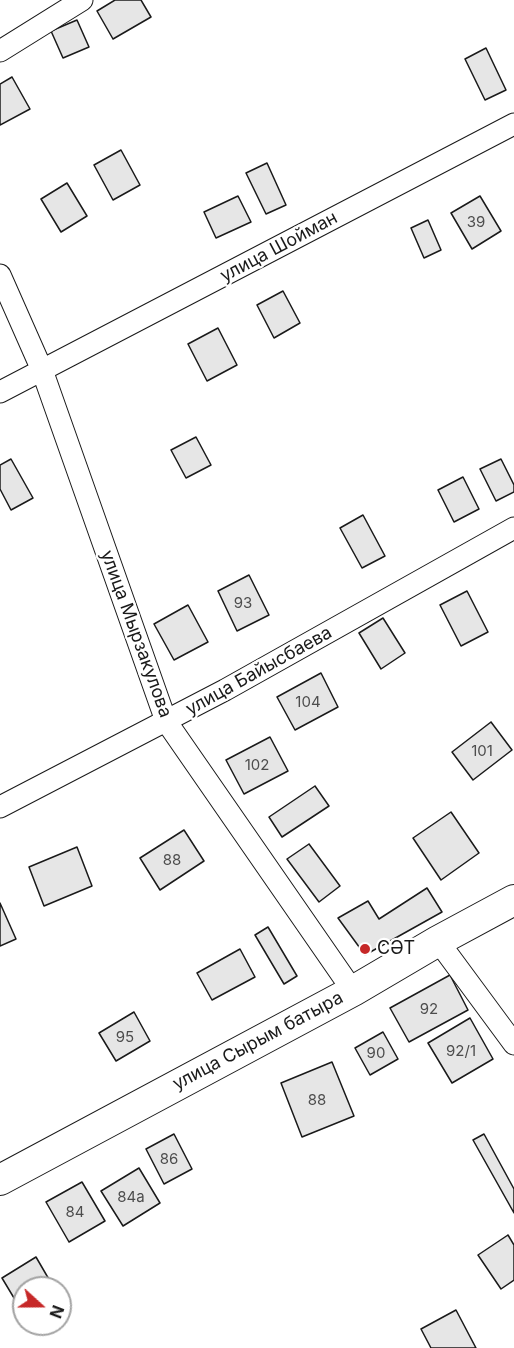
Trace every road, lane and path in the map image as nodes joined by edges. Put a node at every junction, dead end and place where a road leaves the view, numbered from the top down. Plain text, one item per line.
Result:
1 (82, 0) edge
2 (0, 51) edge
3 (514, 124) edge
4 (0, 275) edge
5 (43, 370) junction
6 (0, 392) edge
7 (514, 528) edge
8 (166, 722) junction
9 (0, 807) edge
10 (514, 900) edge
11 (438, 941) junction
12 (353, 991) junction
13 (514, 1044) edge
14 (0, 1180) edge

1 - 2 street
3 - 5 street, улица Шойман
4 - 5 street, улица Мырзакулова
5 - 6 street, улица Шойман
5 - 8 street, улица Мырзакулова
7 - 8 street, улица Байысбаева
8 - 9 street, улица Байысбаева
8 - 12 street, улица Мырзакулова
10 - 11 street, улица Сырым батыра
11 - 12 street, улица Сырым батыра
11 - 13 street
12 - 14 street, улица Сырым батыра

